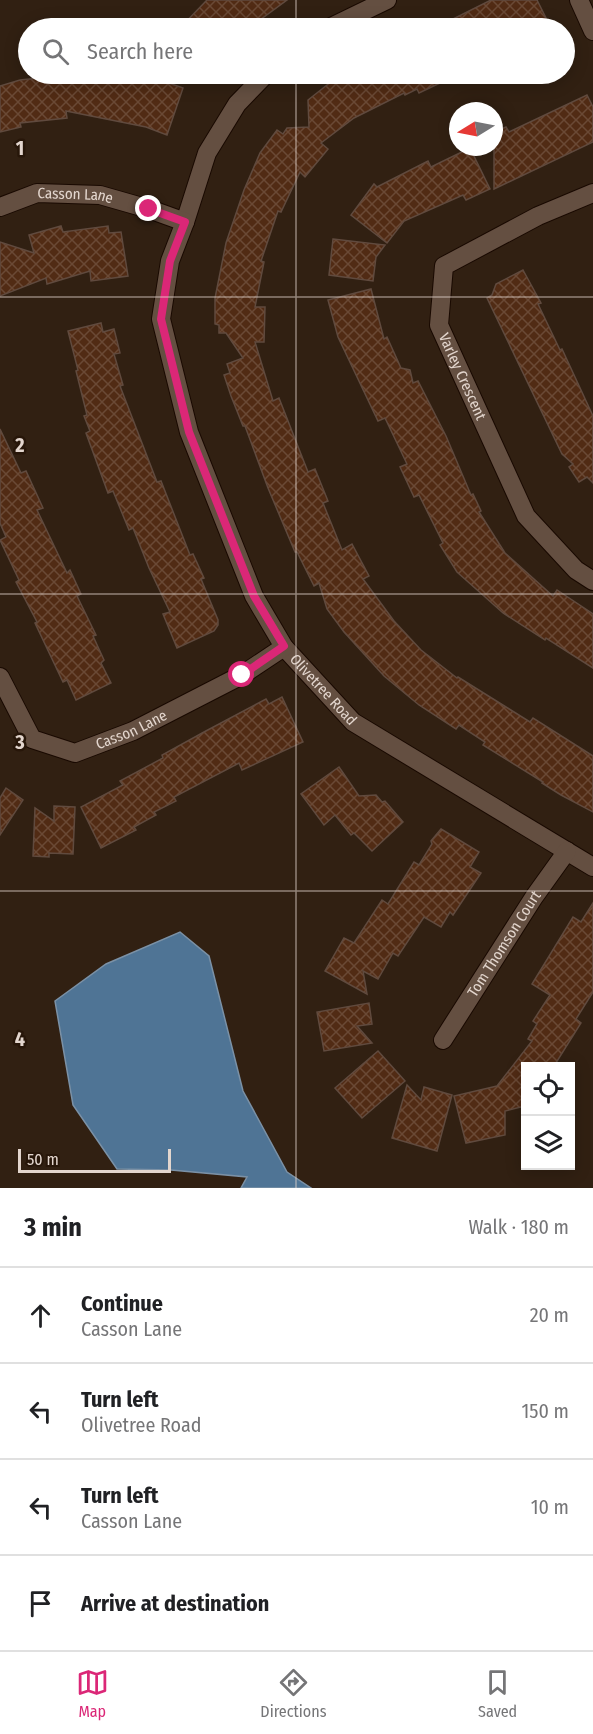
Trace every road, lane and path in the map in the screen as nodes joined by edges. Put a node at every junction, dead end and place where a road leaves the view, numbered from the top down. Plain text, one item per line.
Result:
1 (387, 0) edge
2 (579, 0) edge
3 (350, 18) edge
4 (593, 31) edge
5 (256, 84) edge
6 (593, 193) edge
7 (0, 207) edge
8 (185, 222) junction
9 (593, 581) edge
10 (284, 646) junction
11 (0, 677) edge
12 (567, 851) junction
13 (593, 867) edge
14 (443, 1040) dead end

1 - 3 street
2 - 4 street
5 - 8 street, Olivetree Road
6 - 9 street, Varley Crescent
7 - 8 street, Casson Lane
8 - 10 street, Olivetree Road
10 - 11 street, Casson Lane
10 - 12 street, Olivetree Road
12 - 13 street, Olivetree Road
12 - 14 street, Tom Thomson Court

